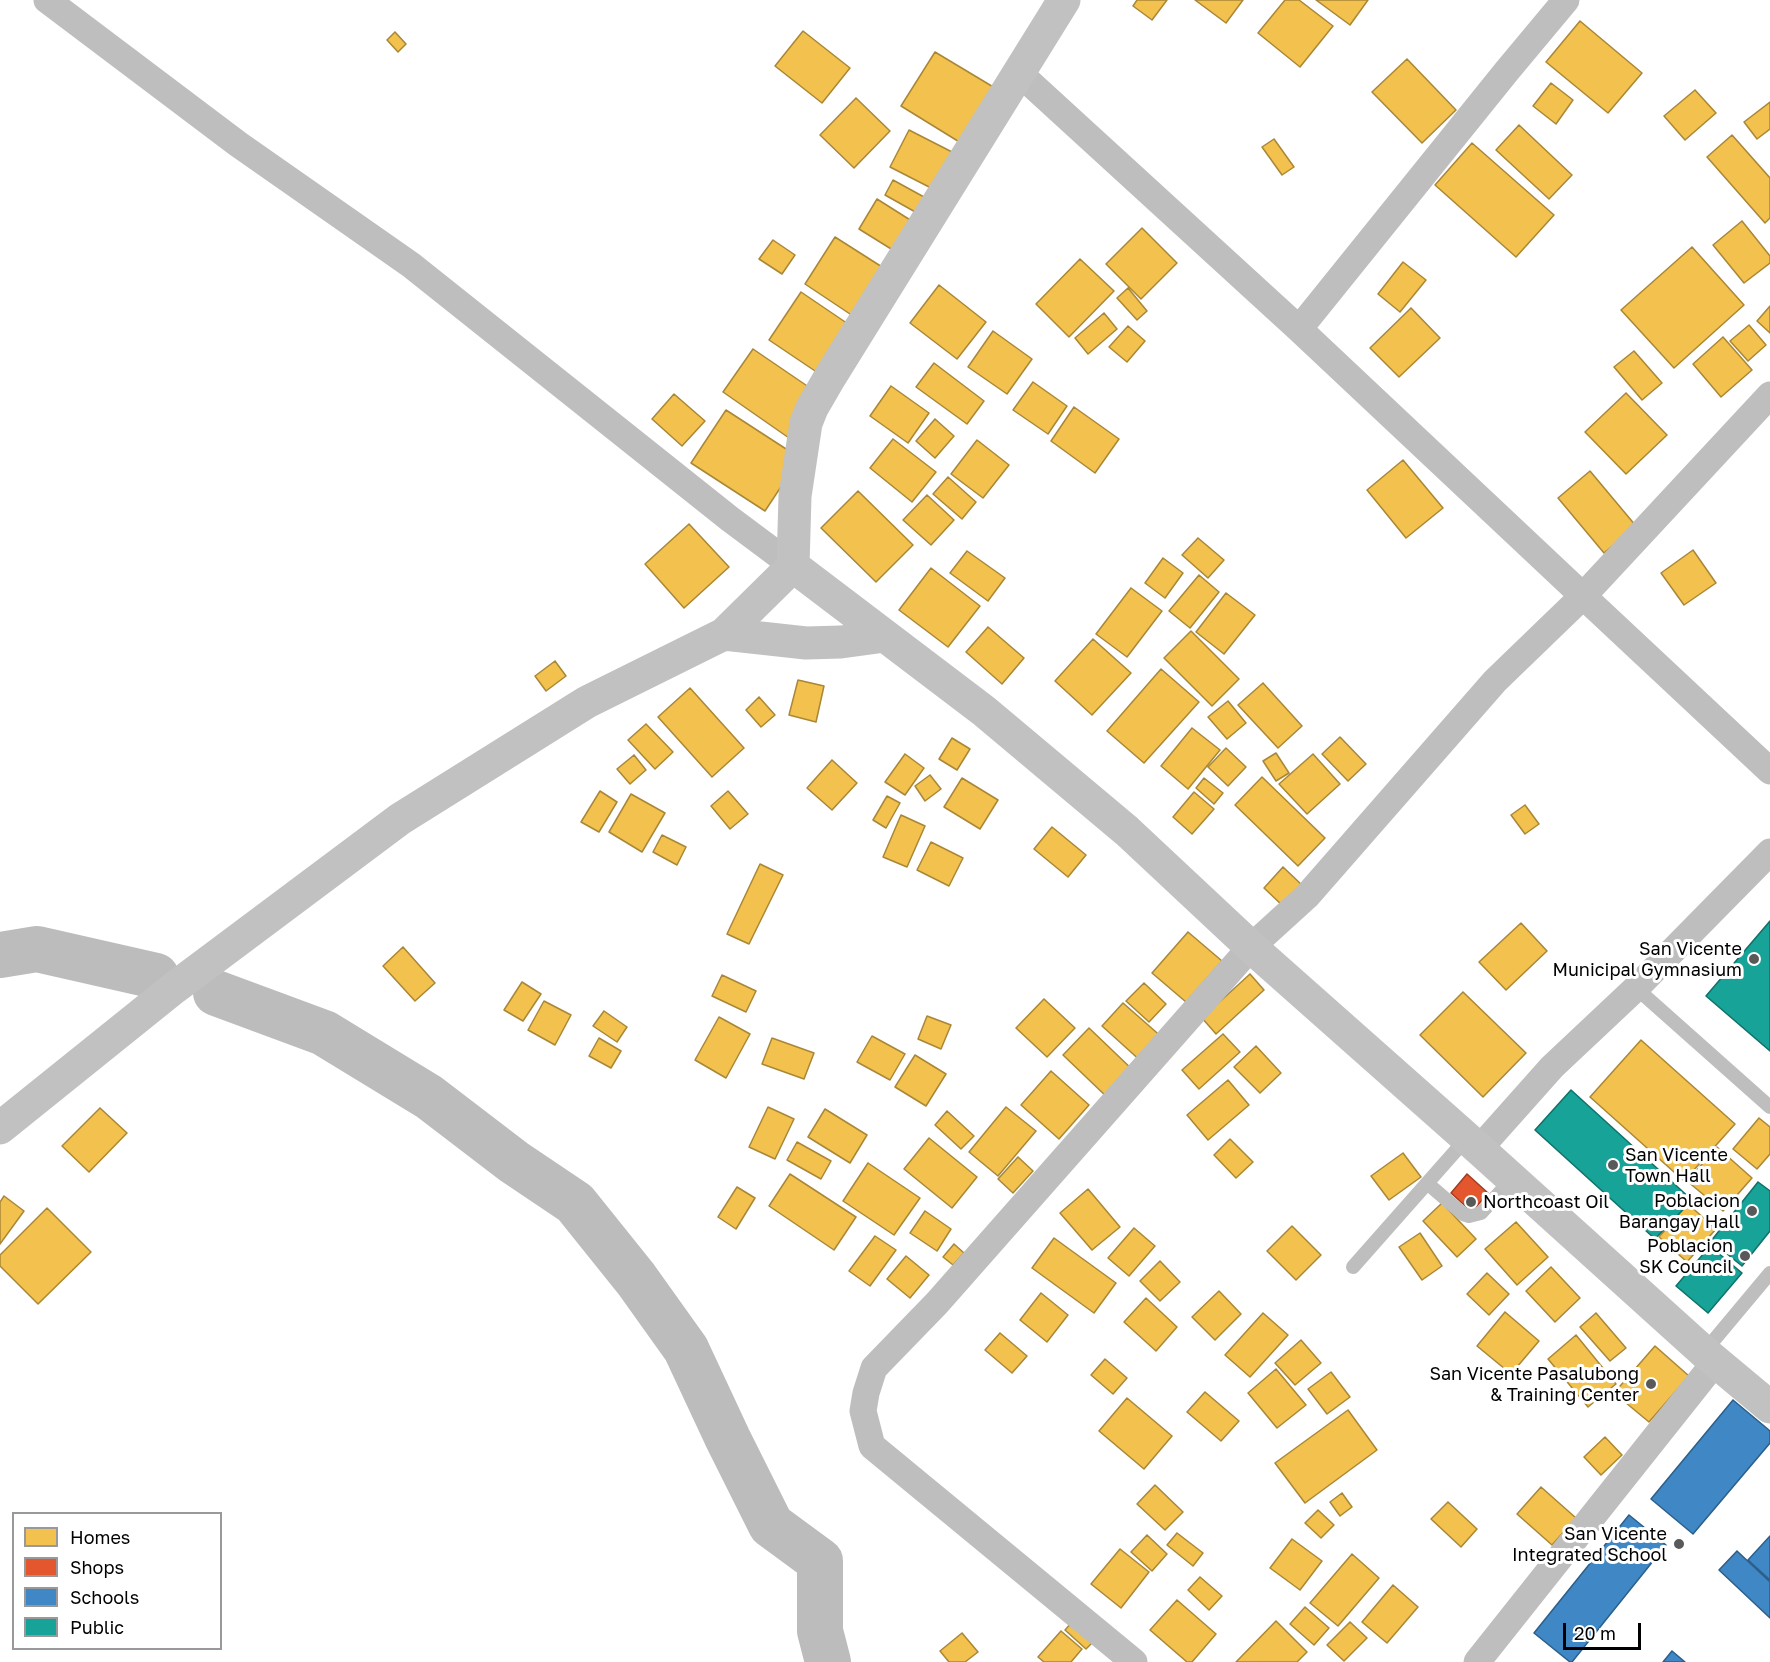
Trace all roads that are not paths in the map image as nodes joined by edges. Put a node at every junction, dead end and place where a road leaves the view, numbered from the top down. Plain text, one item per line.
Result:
1 (47, 0) edge
2 (1064, 0) edge
3 (1566, 0) edge
4 (1018, 72) junction
5 (1299, 329) junction
6 (1770, 395) edge
7 (793, 566) junction
8 (1583, 596) junction
9 (724, 634) junction
10 (885, 636) junction
11 (1770, 771) edge
12 (1770, 852) edge
13 (1251, 948) junction
14 (1636, 988) junction
15 (1770, 1107) edge
16 (0, 1128) edge
17 (1473, 1144) junction
18 (1512, 1179) junction
19 (1427, 1183) junction
20 (1353, 1267) dead end
21 (1770, 1273) edge
22 (1710, 1356) junction
23 (1770, 1407) edge
24 (1134, 1662) edge
25 (1477, 1662) edge

1 - 7 street
2 - 4 main road
3 - 5 street
4 - 5 street
4 - 7 main road
5 - 8 street
6 - 8 street
7 - 9 main road
7 - 10 main road
8 - 11 street
8 - 13 street
9 - 10 main road
9 - 16 main road
10 - 13 main road
12 - 14 street
13 - 17 main road
13 - 24 street
14 - 15 lane
14 - 17 street
17 - 18 main road
17 - 19 lane
18 - 19 lane
18 - 22 main road
19 - 20 lane
21 - 22 lane
22 - 23 main road
22 - 25 street

